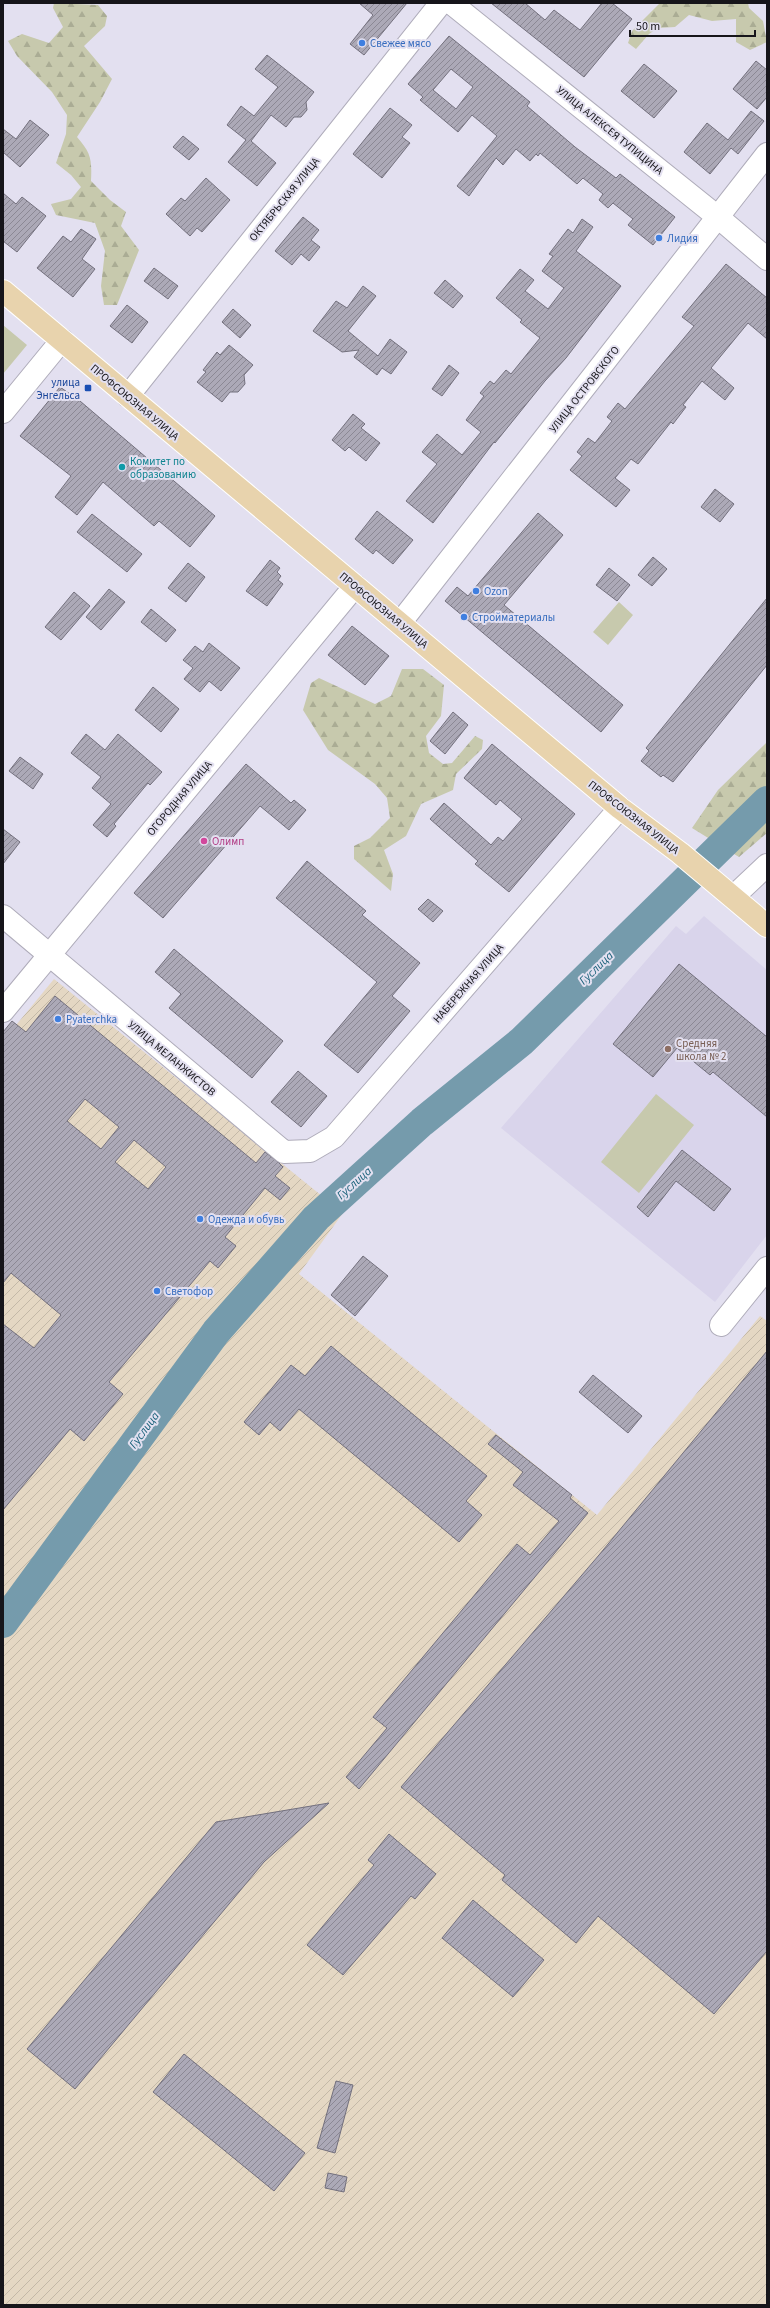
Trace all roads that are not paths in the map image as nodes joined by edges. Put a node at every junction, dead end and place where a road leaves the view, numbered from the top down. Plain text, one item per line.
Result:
1 (441, 3) edge
2 (452, 3) edge
3 (767, 154) edge
4 (719, 218) junction
5 (767, 259) edge
6 (3, 291) edge
7 (62, 340) junction
8 (128, 396) junction
9 (3, 412) edge
10 (355, 586) junction
11 (400, 623) junction
12 (620, 808) junction
13 (767, 865) edge
14 (733, 897) junction
15 (3, 916) edge
16 (767, 926) edge
17 (50, 956) junction
18 (3, 1011) edge
19 (310, 1151) joint
20 (767, 1268) edge
21 (721, 1325) dead end

1 - 8 street, ОКТЯБРЬСКАЯ УЛИЦА
2 - 4 street, УЛИЦА АЛЕКСЕЯ ТУПИЦИНА
3 - 4 street, УЛИЦА ОСТРОВСКОГО
4 - 5 street, УЛИЦА АЛЕКСЕЯ ТУПИЦИНА
4 - 11 street, УЛИЦА ОСТРОВСКОГО
6 - 7 main road, ПРОФСОЮЗНАЯ УЛИЦА
7 - 8 main road, ПРОФСОЮЗНАЯ УЛИЦА
7 - 9 street
8 - 10 main road, ПРОФСОЮЗНАЯ УЛИЦА
10 - 11 main road, ПРОФСОЮЗНАЯ УЛИЦА
10 - 17 street, ОГОРОДНАЯ УЛИЦА
11 - 12 main road, ПРОФСОЮЗНАЯ УЛИЦА
12 - 14 main road, ПРОФСОЮЗНАЯ УЛИЦА
12 - 19 street, НАБЕРЕЖНАЯ УЛИЦА
13 - 14 street
14 - 16 main road, ПРОФСОЮЗНАЯ УЛИЦА
15 - 17 street, УЛИЦА МЕЛАНЖИСТОВ
17 - 18 street, ОГОРОДНАЯ УЛИЦА
17 - 19 street, УЛИЦА МЕЛАНЖИСТОВ
20 - 21 street

